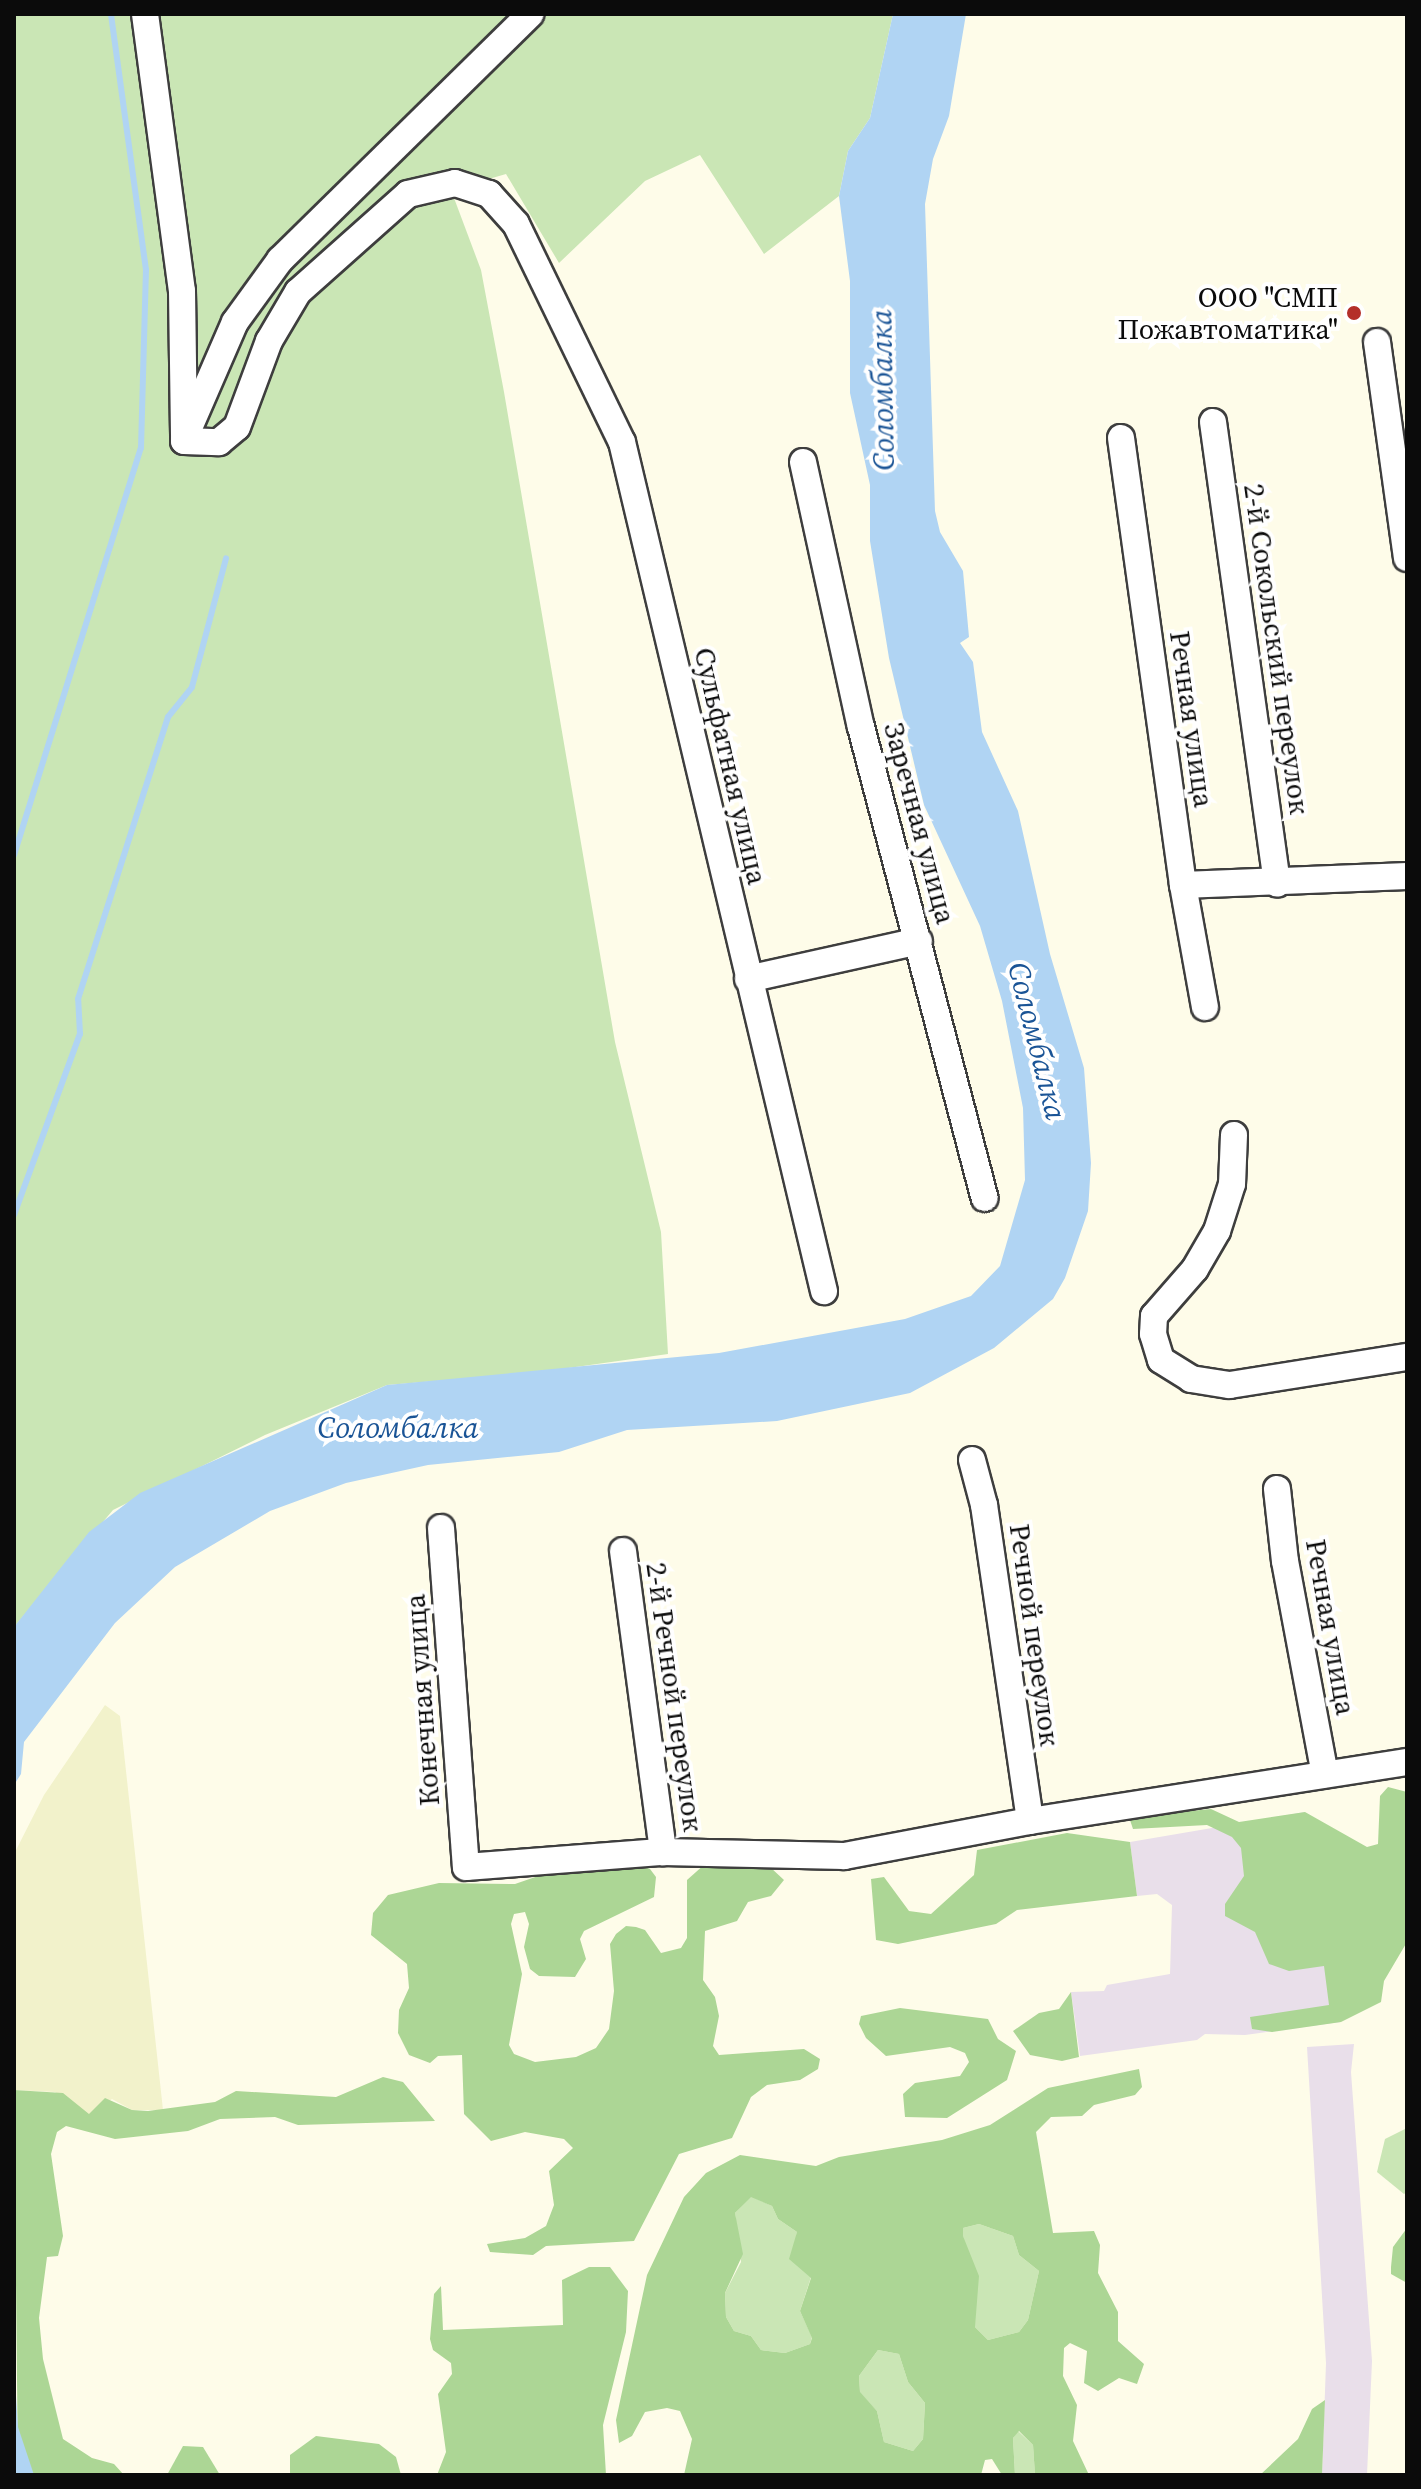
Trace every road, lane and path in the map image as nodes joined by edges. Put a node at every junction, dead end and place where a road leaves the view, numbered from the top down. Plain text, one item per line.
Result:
1 (145, 14) edge
2 (530, 14) edge
3 (1377, 342) dead end
4 (1213, 422) dead end
5 (1121, 438) dead end
6 (184, 441) junction
7 (803, 462) dead end
8 (1407, 558) edge
9 (1407, 876) edge
10 (1277, 884) junction
11 (1183, 885) junction
12 (919, 941) junction
13 (748, 979) junction
14 (1205, 1007) dead end
15 (1234, 1135) dead end
16 (985, 1198) dead end
17 (824, 1291) dead end
18 (1407, 1357) edge
19 (972, 1460) dead end
20 (1277, 1489) dead end
21 (441, 1528) dead end
22 (623, 1551) dead end
23 (1407, 1762) edge
24 (1325, 1774) junction
25 (1030, 1821) junction
26 (663, 1852) junction

1 - 6 street
2 - 6 street
3 - 8 street
4 - 10 street, 2-й Сокольский переулок
5 - 11 street, Речная улица
6 - 13 street, Сульфатная улица
7 - 12 street, Заречная улица
9 - 10 street
10 - 11 street
11 - 14 street, Речная улица
12 - 13 street
12 - 16 street, Заречная улица
13 - 17 street, Сульфатная улица
15 - 18 street
19 - 25 street, Речной переулок
20 - 24 street, Речная улица
21 - 26 street, Конечная улица
22 - 26 street, 2-й Речной переулок
23 - 24 street
24 - 25 street
25 - 26 street

